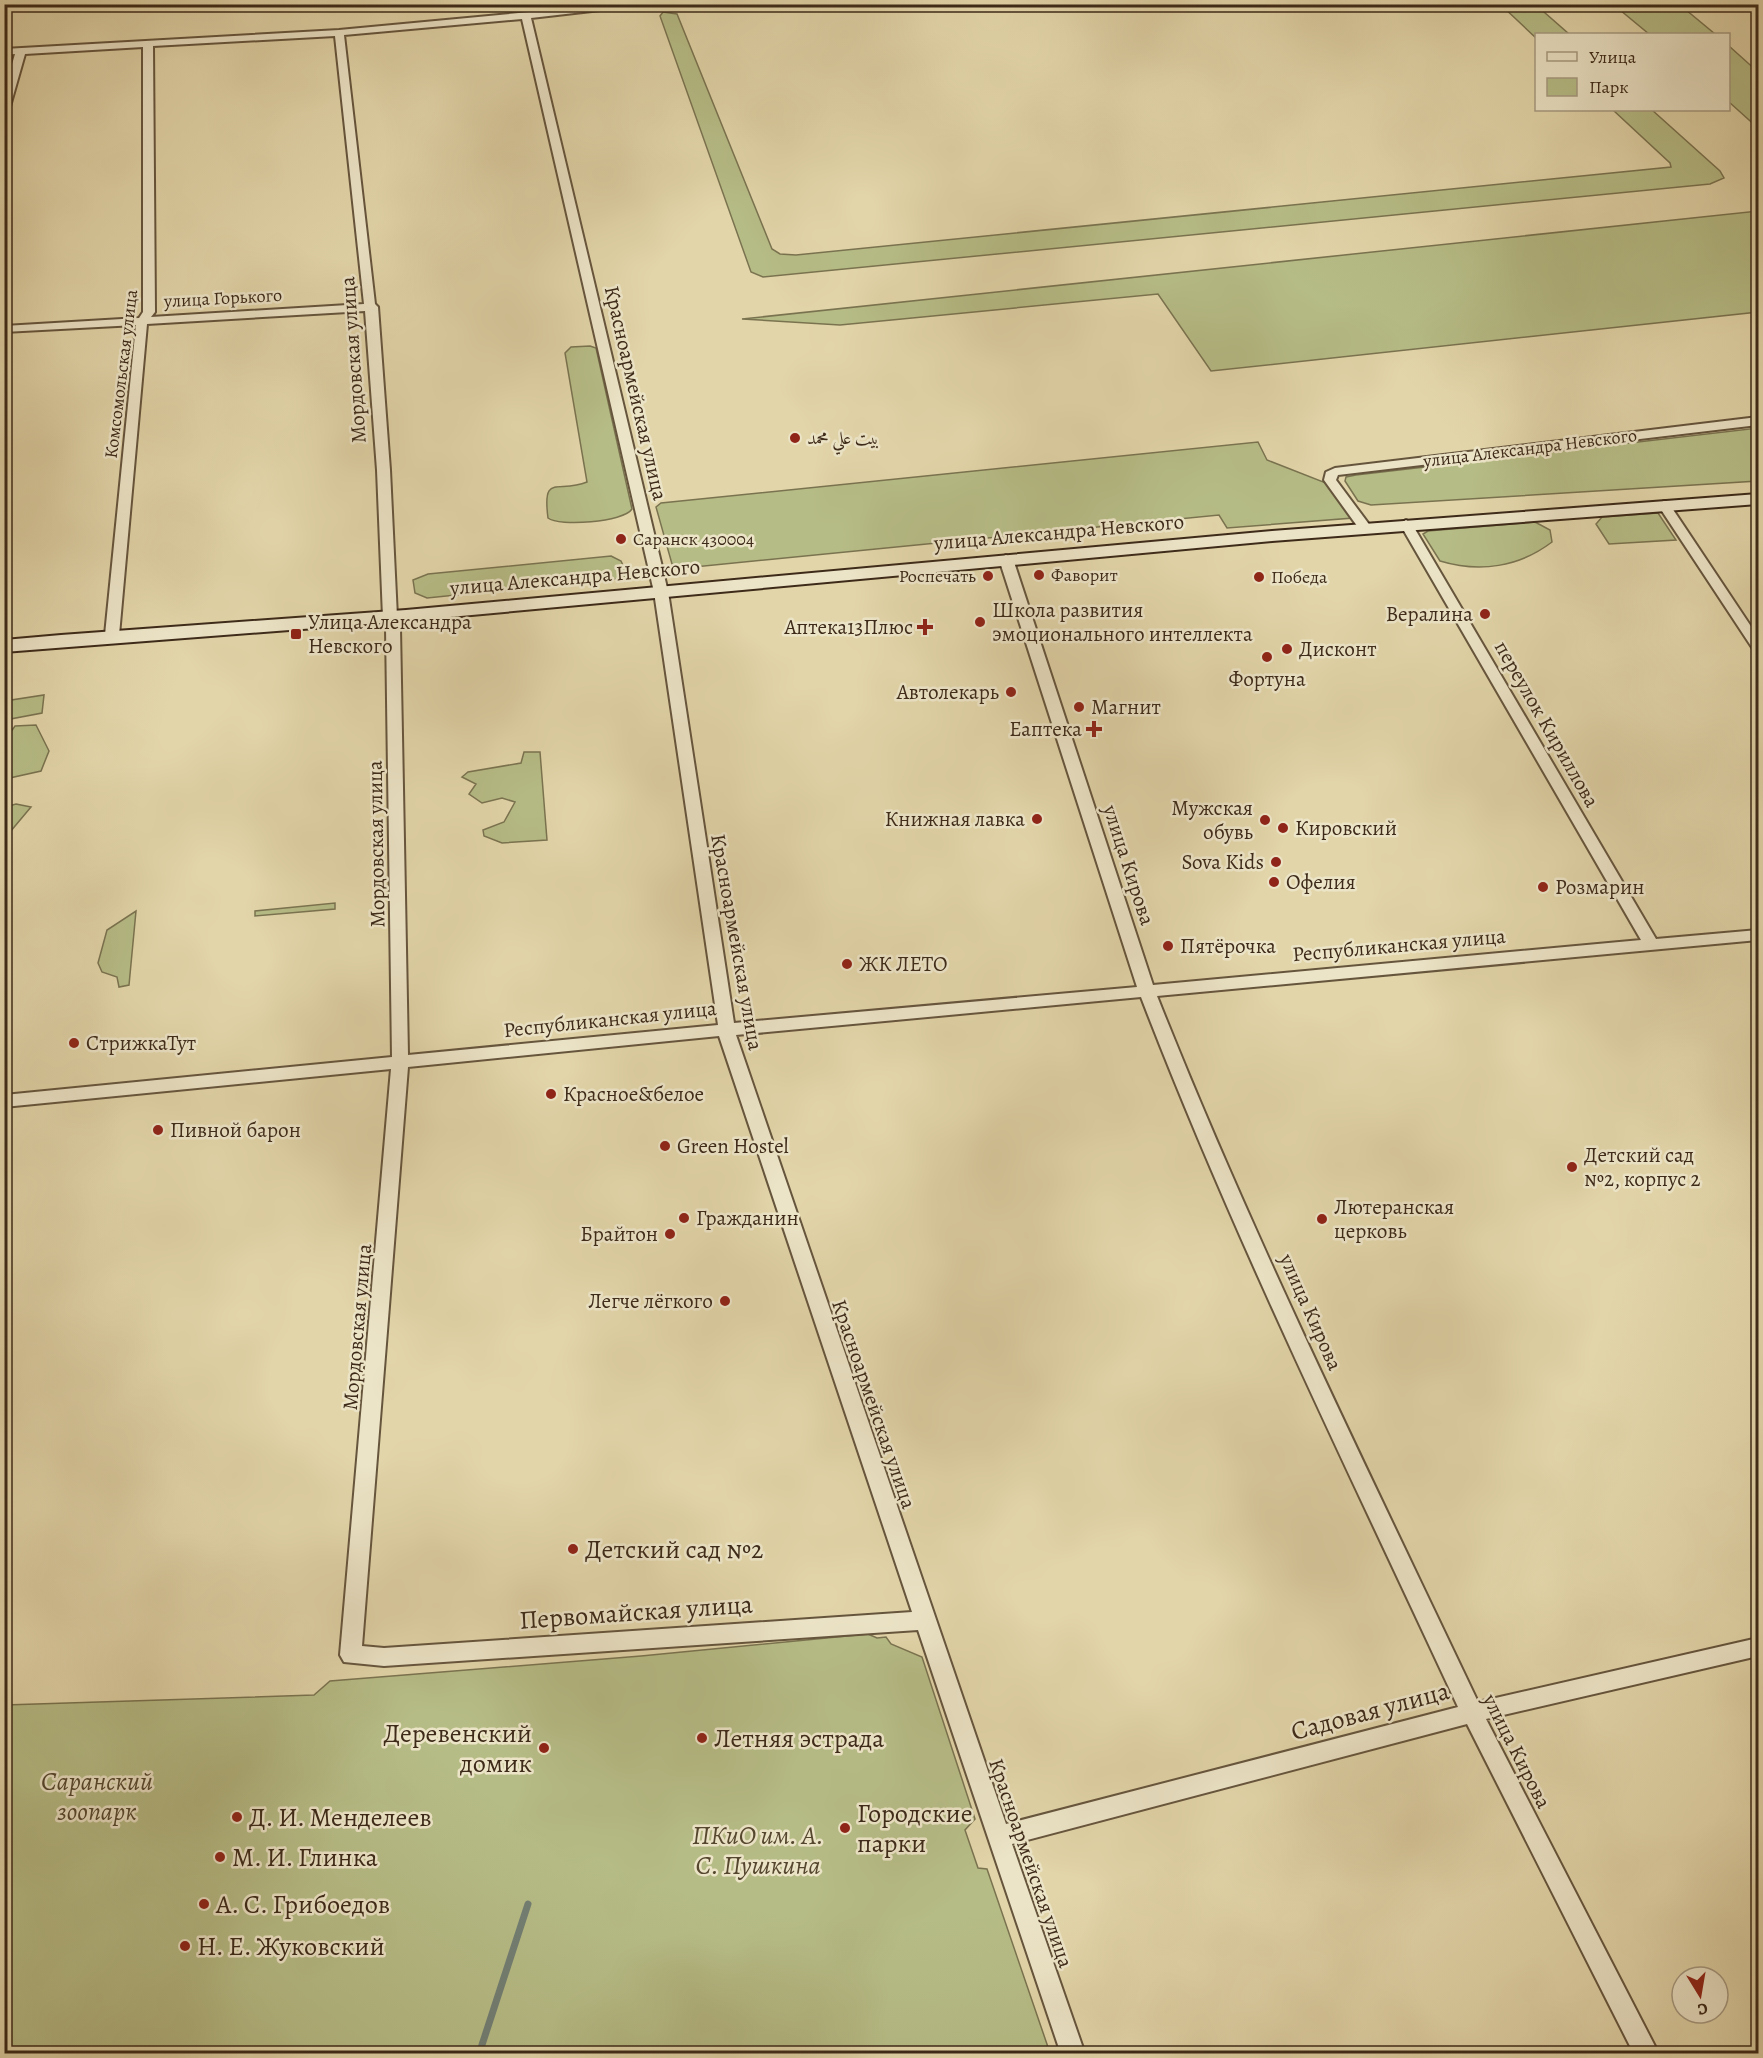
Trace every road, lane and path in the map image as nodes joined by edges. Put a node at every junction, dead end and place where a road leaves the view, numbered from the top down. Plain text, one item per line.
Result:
1 (649, 4) edge
2 (526, 17) junction
3 (339, 33) junction
4 (148, 44) junction
5 (21, 51) junction
6 (4, 52) edge
7 (4, 110) edge
8 (372, 308) junction
9 (142, 321) junction
10 (4, 329) edge
11 (1758, 421) edge
12 (1758, 499) edge
13 (1664, 505) junction
14 (1406, 524) junction
15 (1365, 527) junction
16 (1006, 559) junction
17 (661, 592) junction
18 (390, 617) junction
19 (112, 635) junction
20 (4, 646) edge
21 (1758, 646) edge
22 (1758, 935) edge
23 (1652, 945) junction
24 (1146, 991) junction
25 (725, 1030) junction
26 (400, 1062) junction
27 (4, 1101) edge
28 (924, 1620) junction
29 (1758, 1647) edge
30 (351, 1655) joint
31 (1472, 1713) junction
32 (998, 1837) junction
33 (1073, 2054) edge
34 (1647, 2054) edge

1 - 2 street
2 - 3 street
2 - 17 street, Красноармейская улица
3 - 4 street
3 - 8 street, Мордовская улица
4 - 5 street
4 - 9 street, Комсомольская улица
5 - 6 street
5 - 7 street
8 - 9 street, улица Горького
8 - 18 street, Мордовская улица
9 - 10 street, улица Горького
9 - 19 street, Комсомольская улица
11 - 15 street, улица Александра Невского
12 - 13 main road, улица Александра Невского
13 - 14 main road, улица Александра Невского
13 - 21 street
14 - 15 main road, улица Александра Невского
14 - 23 street, переулок Кириллова
15 - 16 main road, улица Александра Невского
16 - 17 main road, улица Александра Невского
16 - 24 street, улица Кирова
17 - 18 main road, улица Александра Невского
17 - 25 street, Красноармейская улица
18 - 19 main road, улица Александра Невского
18 - 26 street, Мордовская улица
19 - 20 main road, улица Александра Невского
22 - 23 street, Республиканская улица
23 - 24 street, Республиканская улица
24 - 25 street, Республиканская улица
24 - 31 street, улица Кирова
25 - 26 street, Республиканская улица
25 - 28 street, Красноармейская улица
26 - 27 street, Республиканская улица
26 - 30 street, Мордовская улица
28 - 30 street, Первомайская улица
28 - 32 street, Красноармейская улица
29 - 31 street, Садовая улица
31 - 32 street, Садовая улица
31 - 34 street, улица Кирова
32 - 33 street, Красноармейская улица

